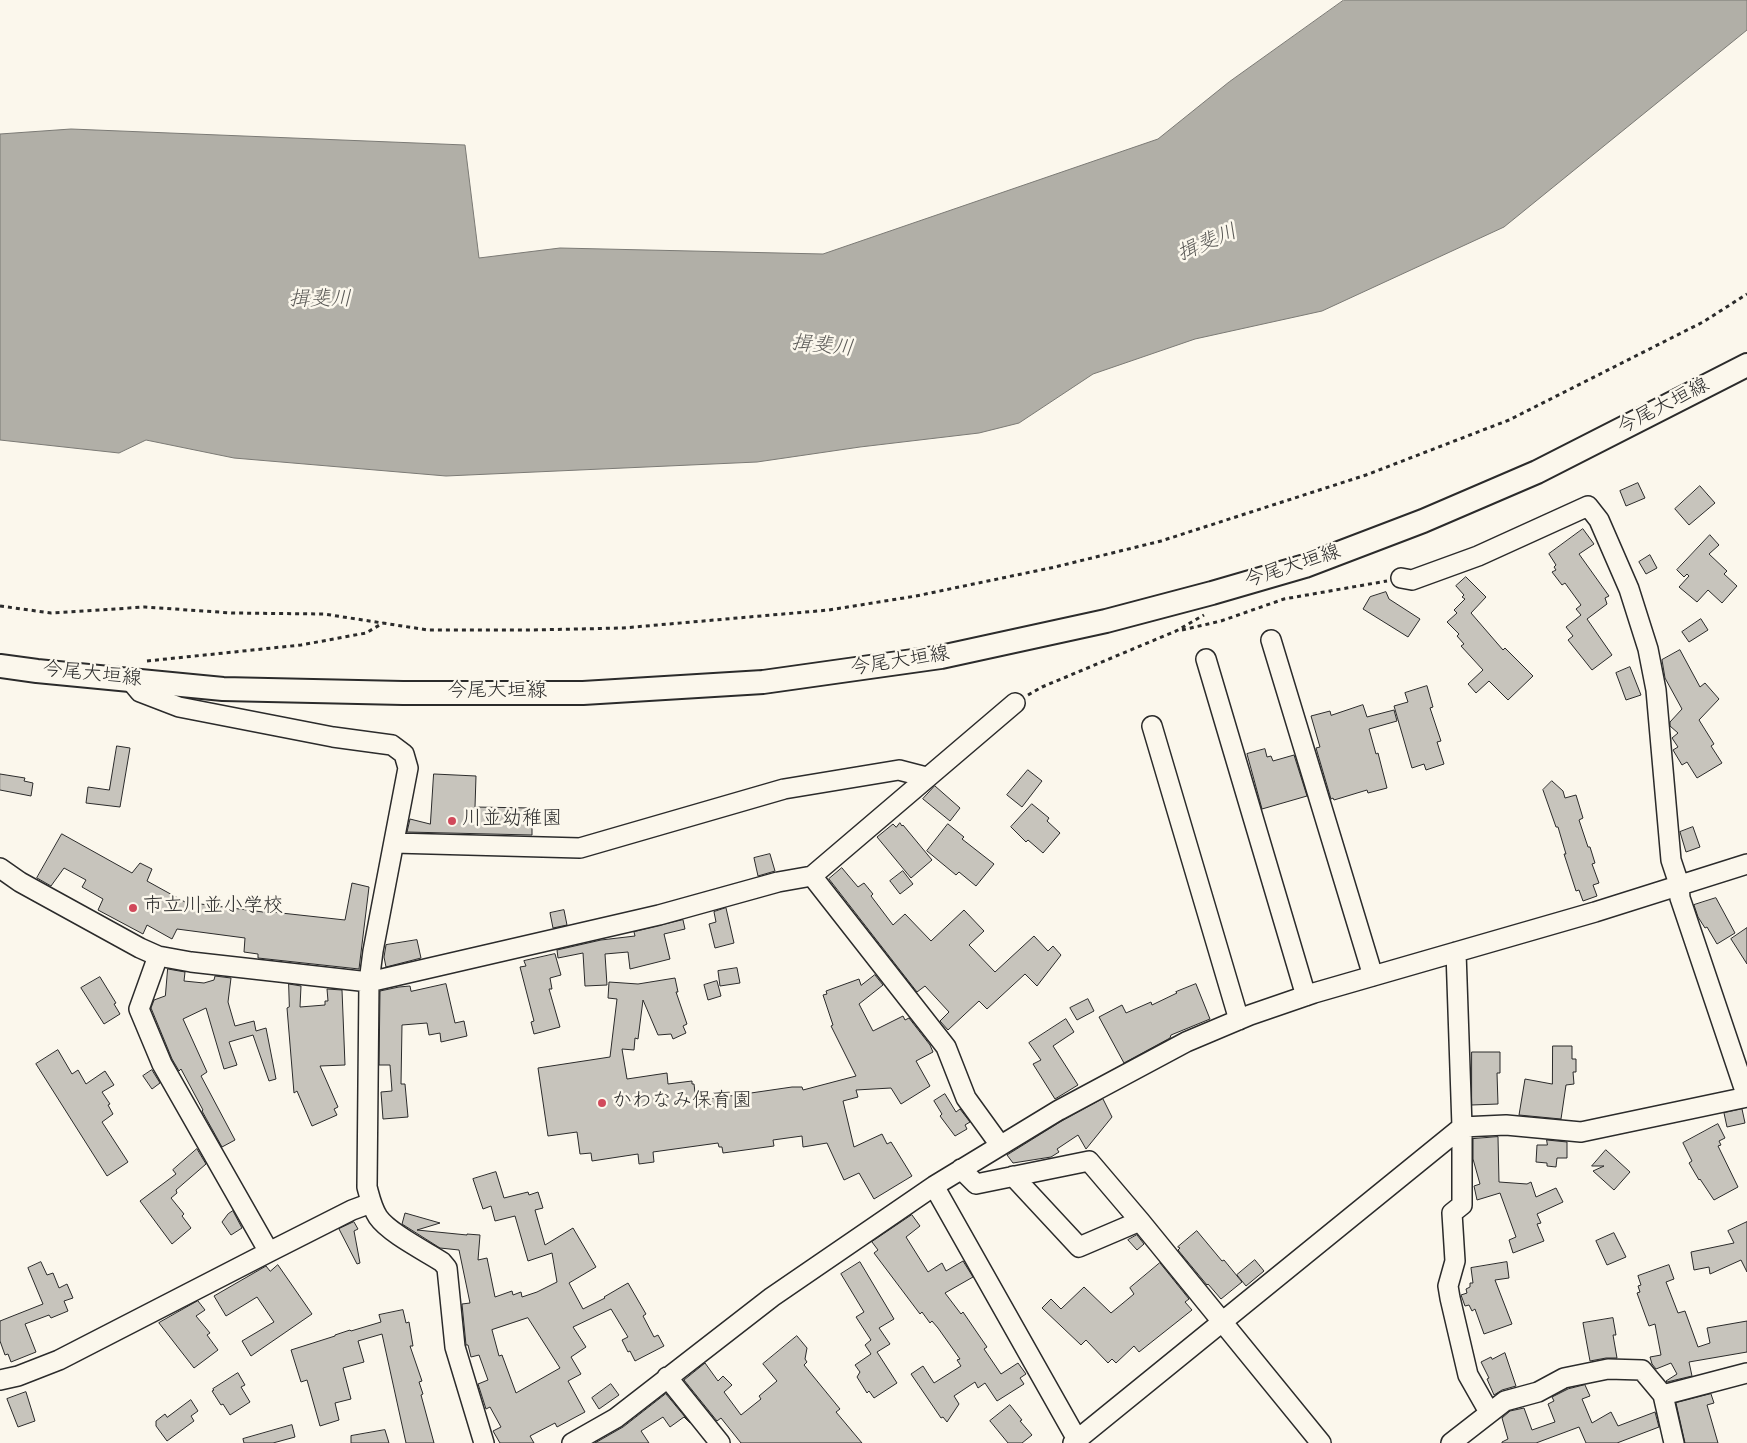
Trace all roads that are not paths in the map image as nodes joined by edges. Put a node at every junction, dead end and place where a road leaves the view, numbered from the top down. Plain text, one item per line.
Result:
1 (1747, 365) edge
2 (1401, 578) road end
3 (1271, 640) dead end
4 (1206, 659) dead end
5 (0, 666) edge
6 (135, 671) junction
7 (1015, 703) road end
8 (1152, 726) dead end
9 (926, 777) junction
10 (394, 843) junction
11 (1747, 864) edge
12 (0, 868) edge
13 (812, 876) junction
14 (1679, 884) junction
15 (1456, 952) junction
16 (158, 956) junction
17 (1373, 976) junction
18 (369, 982) junction
19 (1306, 996) junction
20 (1239, 1020) junction
21 (1747, 1097) edge
22 (1462, 1127) junction
23 (1000, 1145) junction
24 (961, 1169) junction
25 (1013, 1176) junction
26 (934, 1186) junction
27 (371, 1203) junction
28 (1140, 1221) junction
29 (269, 1252) junction
30 (1222, 1322) junction
31 (1747, 1373) edge
32 (667, 1377) junction
33 (0, 1380) edge
34 (1663, 1395) junction
35 (1490, 1412) junction
36 (1076, 1442) edge
37 (484, 1443) edge
38 (572, 1443) edge
39 (720, 1443) edge
40 (1320, 1443) edge
41 (1451, 1443) edge
42 (1674, 1443) edge

1 - 6 main road, 今尾大垣線
2 - 14 street
3 - 17 street
4 - 19 street
5 - 6 main road, 今尾大垣線
6 - 10 street
7 - 9 street
8 - 20 street
9 - 10 street
9 - 13 street
10 - 18 street
11 - 14 street
12 - 16 street
13 - 18 street
13 - 23 street
14 - 15 street
14 - 21 street
15 - 17 street
15 - 22 street
16 - 18 street
16 - 29 street
17 - 19 street
18 - 27 street
19 - 20 street
20 - 23 street
21 - 22 street
22 - 30 street
22 - 35 street
23 - 24 street
24 - 25 street
24 - 26 street
25 - 28 street
25 - 28 street
26 - 32 street
26 - 36 street
27 - 29 street
27 - 37 street
28 - 30 street
29 - 33 street
30 - 36 street
30 - 40 street
31 - 34 street
32 - 38 street
32 - 39 street
34 - 35 street
34 - 42 street
35 - 41 street

